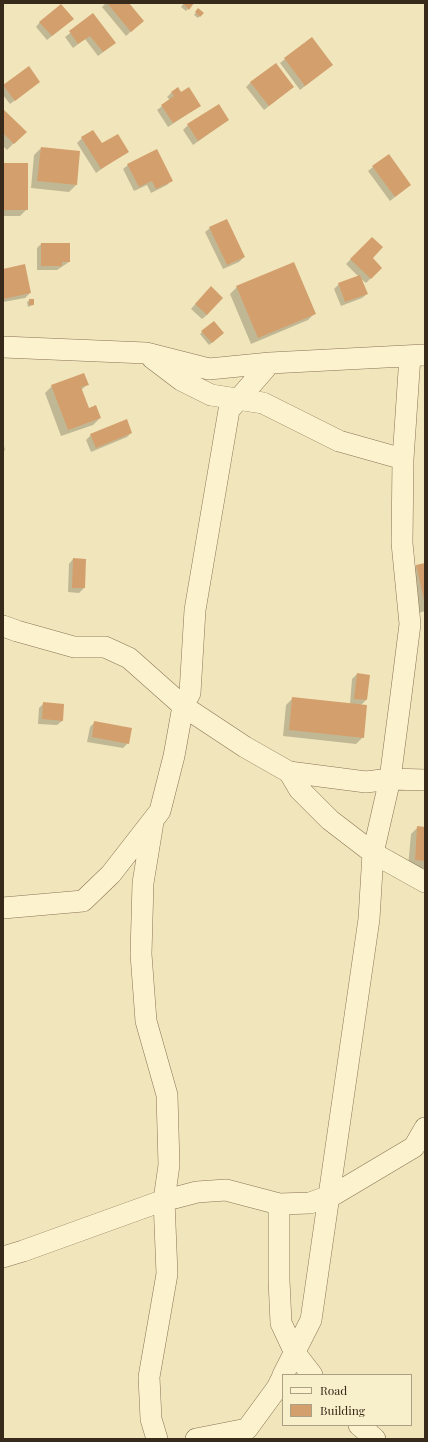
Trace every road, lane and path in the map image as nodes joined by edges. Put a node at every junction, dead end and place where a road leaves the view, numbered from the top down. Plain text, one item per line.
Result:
1 (3, 347) edge
2 (146, 353) junction
3 (418, 355) edge
4 (270, 363) junction
5 (237, 399) junction
6 (402, 459) junction
7 (3, 626) edge
8 (183, 706) junction
9 (290, 772) junction
10 (390, 779) junction
11 (425, 780) edge
12 (153, 819) junction
13 (374, 853) junction
14 (425, 882) edge
15 (3, 908) edge
16 (425, 1128) edge
17 (420, 1146) edge
18 (329, 1196) junction
19 (164, 1200) junction
20 (280, 1204) junction
21 (3, 1257) edge
22 (295, 1353) junction
23 (284, 1374) edge
24 (311, 1374) edge
25 (282, 1377) edge
26 (360, 1426) edge
27 (157, 1439) edge
28 (196, 1439) edge
29 (375, 1439) edge

1 - 2 street
2 - 4 street
2 - 5 street
3 - 4 street
3 - 6 street
4 - 5 street
5 - 6 street
5 - 8 street
6 - 10 street
7 - 8 street
8 - 9 street
8 - 12 street
9 - 10 street
9 - 13 street
10 - 11 street
10 - 13 street
12 - 15 street
12 - 19 street
13 - 14 street
13 - 18 street
16 - 17 street
17 - 18 street
18 - 20 street
18 - 22 street
19 - 20 street
19 - 21 street
19 - 27 street
20 - 22 street
22 - 23 street
22 - 24 street
25 - 28 street
26 - 29 street

